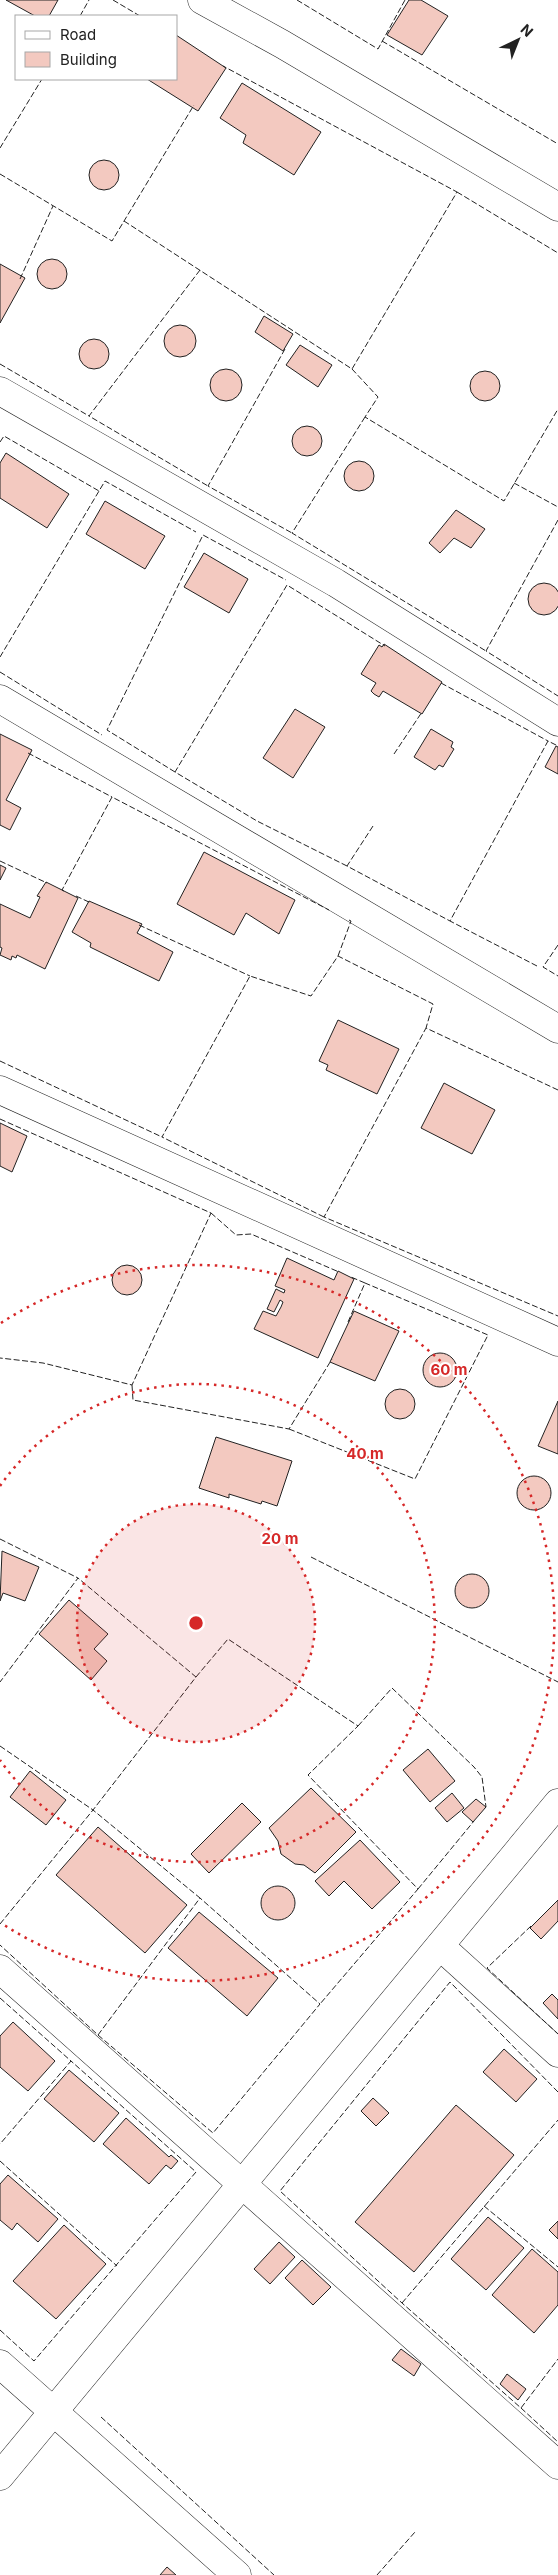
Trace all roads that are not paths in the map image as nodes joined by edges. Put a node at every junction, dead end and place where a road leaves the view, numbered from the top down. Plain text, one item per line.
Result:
1 (202, 0) edge
2 (558, 207) edge
3 (0, 391) edge
4 (0, 699) edge
5 (558, 722) edge
6 (558, 1029) edge
7 (0, 1090) edge
8 (558, 1342) edge
9 (558, 1803) edge
10 (440, 1946) junction
11 (0, 1969) edge
12 (558, 2053) edge
13 (241, 2183) junction
14 (0, 2364) edge
15 (53, 2411) junction
16 (558, 2465) edge
17 (0, 2476) edge
18 (237, 2575) edge

1 - 2 street
3 - 5 street
4 - 6 street
7 - 8 street
9 - 10 street
10 - 12 street
10 - 13 street
11 - 13 street
13 - 15 street
13 - 16 street
14 - 15 street
15 - 17 street
15 - 18 street

